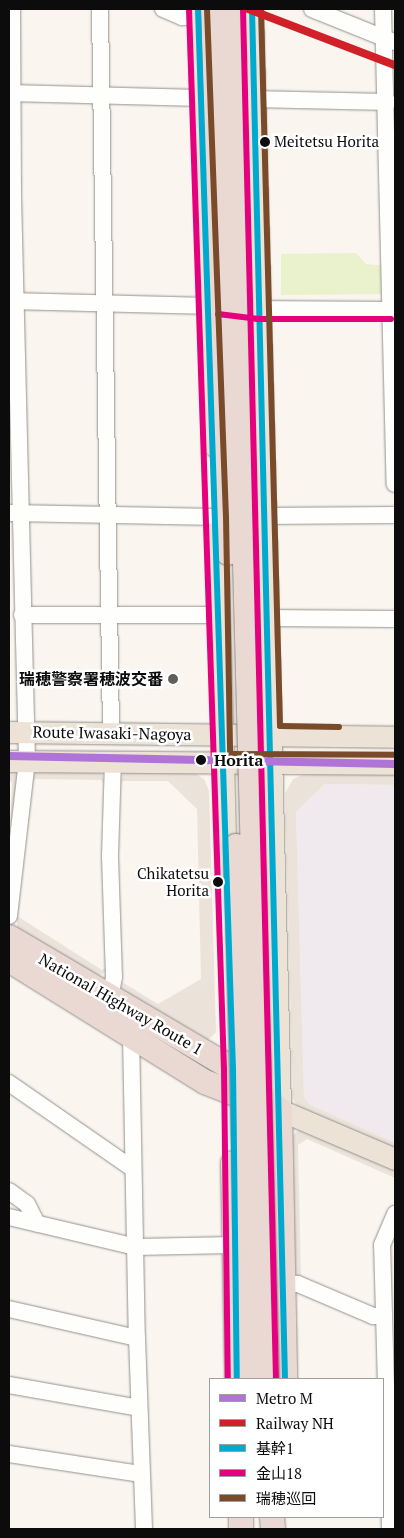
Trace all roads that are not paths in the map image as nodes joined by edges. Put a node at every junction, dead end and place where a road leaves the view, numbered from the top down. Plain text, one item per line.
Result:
1 (12, 9) edge
2 (100, 9) edge
3 (163, 9) edge
4 (230, 9) edge
5 (252, 9) edge
6 (312, 9) edge
7 (383, 9) edge
8 (203, 11) edge
9 (390, 40) edge
10 (10, 93) edge
11 (100, 97) junction
12 (200, 98) junction
13 (252, 99) junction
14 (388, 102) junction
15 (11, 196) edge
16 (13, 301) edge
17 (105, 303) junction
18 (207, 304) junction
19 (257, 310) junction
20 (393, 310) edge
21 (395, 412) edge
22 (395, 484) edge
23 (14, 513) edge
24 (109, 514) junction
25 (395, 515) edge
26 (264, 516) junction
27 (217, 517) junction
28 (109, 615) junction
29 (219, 615) junction
30 (22, 616) junction
31 (266, 618) junction
32 (395, 619) edge
33 (17, 732) edge
34 (111, 734) junction
35 (222, 734) junction
36 (271, 735) junction
37 (395, 737) edge
38 (18, 761) edge
39 (113, 762) junction
40 (222, 763) junction
41 (272, 763) junction
42 (395, 764) edge
43 (9, 916) edge
44 (9, 937) edge
45 (9, 960) edge
46 (110, 999) junction
47 (131, 1035) junction
48 (233, 1069) junction
49 (9, 1083) edge
50 (233, 1094) junction
51 (280, 1110) junction
52 (395, 1159) edge
53 (133, 1169) junction
54 (9, 1191) edge
55 (395, 1214) edge
56 (9, 1217) edge
57 (37, 1224) junction
58 (233, 1245) junction
59 (136, 1247) junction
60 (283, 1283) junction
61 (9, 1309) edge
62 (383, 1316) junction
63 (137, 1338) junction
64 (390, 1370) edge
65 (237, 1378) edge
66 (250, 1378) edge
67 (267, 1378) edge
68 (285, 1378) edge
69 (9, 1385) edge
70 (139, 1408) junction
71 (9, 1454) edge
72 (141, 1474) junction
73 (144, 1529) edge
74 (390, 1529) edge

1 - 10 street
2 - 11 street
3 - 8 street
4 - 67 highway, bridge
5 - 13 main road
6 - 9 street
7 - 9 street
8 - 12 main road
8 - 66 highway, bridge
9 - 14 street
10 - 11 street
10 - 15 street
11 - 12 street
11 - 17 street
12 - 18 main road
13 - 14 street
13 - 19 main road
14 - 20 street
15 - 16 street
16 - 17 street
16 - 23 street
17 - 18 street
17 - 24 street
18 - 19 street
18 - 27 main road
19 - 20 street
19 - 26 main road
20 - 21 street
21 - 22 street
23 - 24 street
23 - 30 street
24 - 27 street
24 - 28 street
25 - 26 street
26 - 31 main road
27 - 29 main road
28 - 29 street
28 - 30 street
28 - 34 street
29 - 35 main road
30 - 33 street
31 - 32 street
31 - 36 main road
33 - 34 main road, Route Iwasaki-Nagoya
33 - 38 street
34 - 35 main road, Route Iwasaki-Nagoya
35 - 36 main road, Route Iwasaki-Nagoya
35 - 40 main road
36 - 37 main road, Route Iwasaki-Nagoya
36 - 41 main road
38 - 39 main road, Route Iwasaki-Nagoya
38 - 43 street
39 - 40 main road, Route Iwasaki-Nagoya
39 - 46 street
40 - 41 main road, Route Iwasaki-Nagoya
40 - 48 main road
41 - 42 main road, Route Iwasaki-Nagoya
41 - 51 main road
44 - 46 highway, National Highway Route 1
45 - 47 highway, National Highway Route 1
46 - 48 highway, National Highway Route 1
47 - 50 highway, National Highway Route 1
47 - 53 street
48 - 50 main road
48 - 51 highway, National Highway Route 1
49 - 53 street
50 - 51 highway, National Highway Route 1
50 - 58 highway
51 - 52 main road
51 - 60 highway
53 - 59 street
54 - 57 street
55 - 62 street
56 - 57 street
57 - 59 street
58 - 59 street
58 - 65 highway
59 - 63 street
60 - 62 street
60 - 68 highway
61 - 63 street
62 - 64 street
63 - 70 street
64 - 74 street
69 - 70 street
70 - 72 street
71 - 72 street
72 - 73 street

